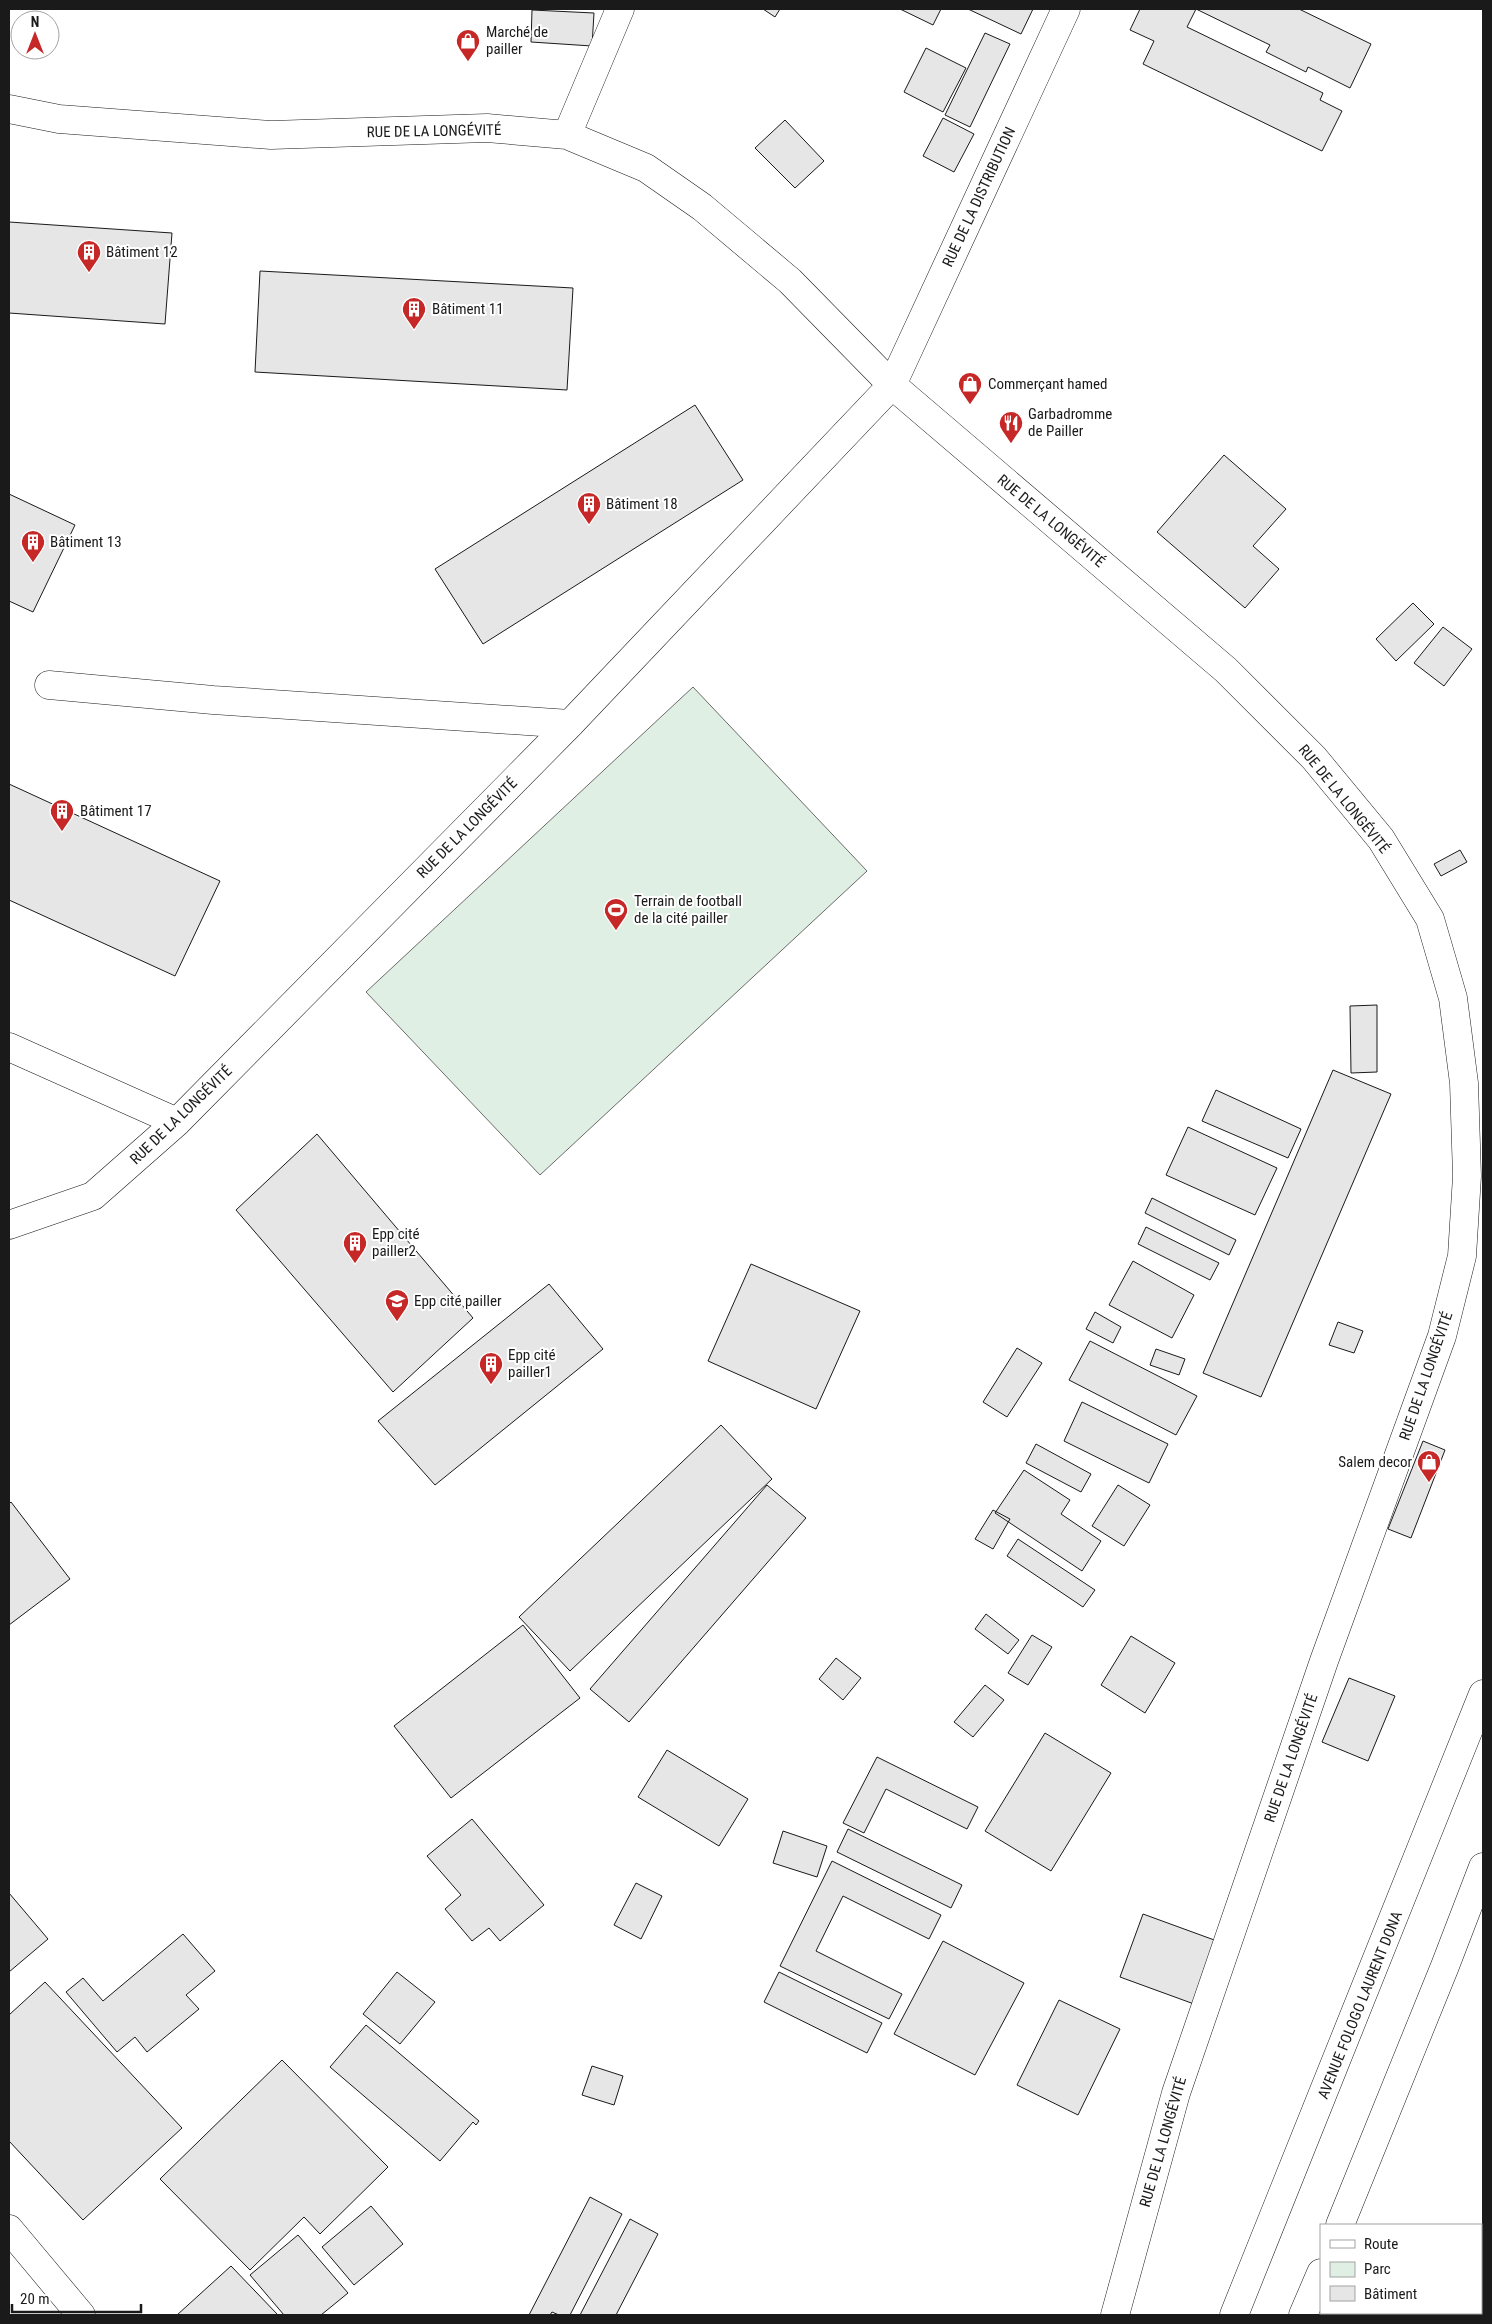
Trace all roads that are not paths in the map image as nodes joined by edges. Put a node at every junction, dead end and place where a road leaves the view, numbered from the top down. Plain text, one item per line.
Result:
1 (620, 9) edge
2 (1066, 9) edge
3 (9, 108) edge
4 (568, 135) junction
5 (892, 385) junction
6 (49, 685) dead end
7 (570, 724) junction
8 (9, 1047) edge
9 (176, 1122) junction
10 (9, 1225) edge
11 (1483, 1694) edge
12 (1483, 1867) edge
13 (1340, 2224) edge
14 (9, 2229) edge
15 (1320, 2275) edge
16 (81, 2315) edge
17 (1115, 2315) edge
18 (1234, 2315) edge
19 (1304, 2315) edge

1 - 4 street
2 - 5 street, RUE DE LA DISTRIBUTION
3 - 4 street, RUE DE LA LONGÉVITÉ
4 - 5 street, RUE DE LA LONGÉVITÉ
5 - 7 street, RUE DE LA LONGÉVITÉ
5 - 17 street, RUE DE LA LONGÉVITÉ
6 - 7 street
7 - 9 street, RUE DE LA LONGÉVITÉ
8 - 9 street
9 - 10 street, RUE DE LA LONGÉVITÉ
11 - 18 street, AVENUE FOLOGO LAURENT DONA
12 - 13 street
14 - 16 street
15 - 19 street

